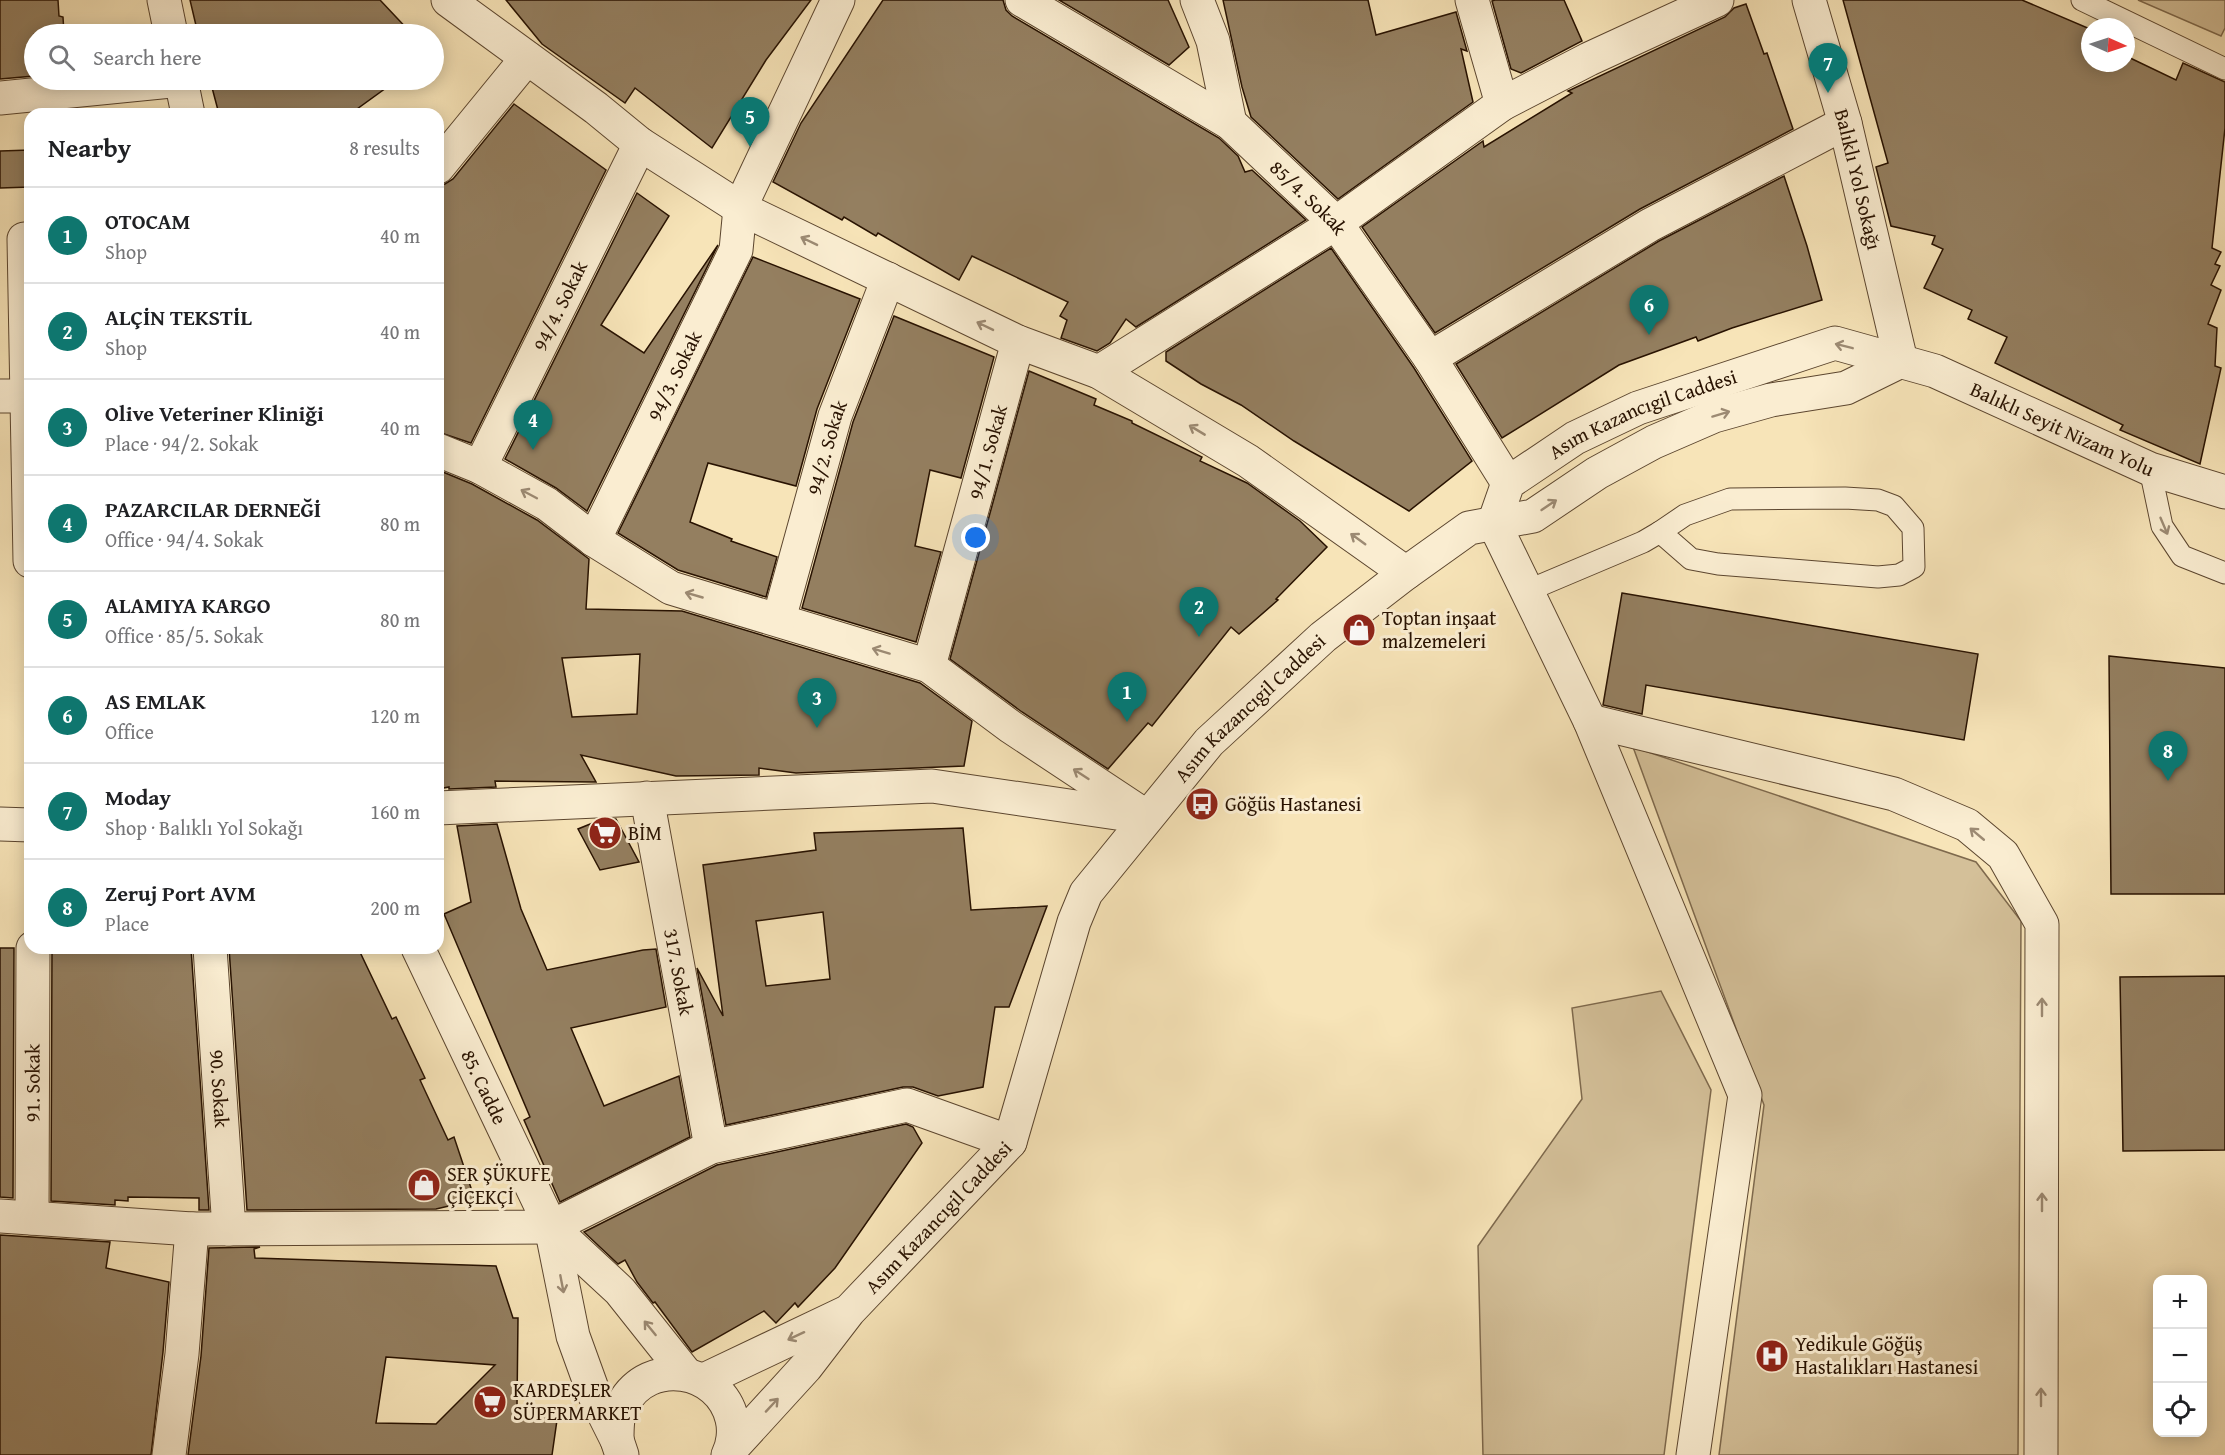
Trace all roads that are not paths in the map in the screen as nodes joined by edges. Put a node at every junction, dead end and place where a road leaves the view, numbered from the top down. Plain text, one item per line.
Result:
1 (164, 0) edge
2 (448, 0) edge
3 (838, 0) edge
4 (1022, 0) edge
5 (1197, 0) edge
6 (1472, 0) edge
7 (1717, 0) edge
8 (1809, 0) edge
9 (2082, 0) edge
10 (169, 24) edge
11 (527, 58) junction
12 (2225, 69) edge
13 (80, 90) edge
14 (183, 90) edge
15 (0, 98) edge
16 (1502, 104) junction
17 (187, 108) edge
18 (1230, 123) junction
19 (1845, 123) junction
20 (640, 144) junction
21 (444, 160) edge
22 (740, 208) junction
23 (1336, 224) junction
24 (18, 239) edge
25 (888, 279) junction
26 (1018, 342) junction
27 (1430, 358) junction
28 (1901, 361) junction
29 (1098, 372) junction
30 (19, 396) edge
31 (444, 452) edge
32 (480, 467) junction
33 (2150, 469) junction
34 (24, 471) edge
35 (1508, 483) junction
36 (2225, 492) edge
37 (1494, 523) junction
38 (1660, 532) junction
39 (594, 540) junction
40 (1406, 573) junction
41 (2225, 573) edge
42 (1527, 591) junction
43 (779, 619) junction
44 (929, 666) junction
45 (1590, 721) junction
46 (647, 798) junction
47 (444, 808) edge
48 (1148, 817) junction
49 (0, 824) edge
50 (24, 825) edge
51 (33, 954) edge
52 (210, 954) edge
53 (421, 954) edge
54 (1010, 1142) junction
55 (711, 1147) junction
56 (0, 1216) edge
57 (32, 1218) junction
58 (551, 1227) junction
59 (192, 1229) junction
60 (229, 1229) junction
61 (849, 1311) junction
62 (695, 1377) junction
63 (619, 1447) edge
64 (730, 1451) edge
65 (169, 1455) edge
66 (1693, 1455) edge
67 (2041, 1455) edge

1 - 10 street
2 - 11 street
3 - 22 street, 94/3. Sokak
4 - 18 street, 85/4. Sokak
5 - 18 street
6 - 16 street
7 - 16 street
8 - 19 street, Balıklı Yol Sokağı
9 - 12 lane
11 - 20 street
11 - 21 street
13 - 15 street
14 - 17 street
16 - 23 street
18 - 23 street, 85/4. Sokak
19 - 27 street
19 - 28 street, Balıklı Yol Sokağı
20 - 22 street
20 - 32 street, 94/4. Sokak
25 -> 22 street
22 - 39 street, 94/3. Sokak
23 - 27 street, 85/4. Sokak
23 - 29 street
24 - 30 street
26 -> 25 street
25 - 43 street, 94/2. Sokak
26 - 29 street
26 - 44 street, 94/1. Sokak
27 - 35 street, 85/4. Sokak
28 - 33 street, Balıklı Seyit Nizam Yolu
28 -> 35 street, Asım Kazancıgil Caddesi
37 -> 28 street, Asım Kazancıgil Caddesi
40 -> 29 street
30 - 34 street
31 - 32 street
39 -> 32 street
33 - 36 street, Balıklı Seyit Nizam Yolu
33 -> 41 lane
35 - 37 street
37 - 40 street, Asım Kazancıgil Caddesi
37 - 42 street
38 - 38 lane
38 - 42 lane
43 -> 39 street
40 - 48 street, Asım Kazancıgil Caddesi
42 - 45 street
44 -> 43 street
48 -> 44 street
45 - 66 street
67 -> 45 street
46 - 47 street
46 - 48 street
46 - 55 street, 317. Sokak
48 - 54 street, Asım Kazancıgil Caddesi
49 - 50 street
51 - 57 street, 91. Sokak
52 - 60 street, 90. Sokak
53 - 58 street, 85. Cadde
54 - 55 street
54 - 61 street, Asım Kazancıgil Caddesi
55 - 58 street
56 - 57 street
57 - 59 street
58 - 60 street
62 -> 58 street
58 -> 63 street
59 - 60 street
59 - 65 street
61 -> 62 street
64 -> 61 street
62 - 63 street
62 - 64 street

